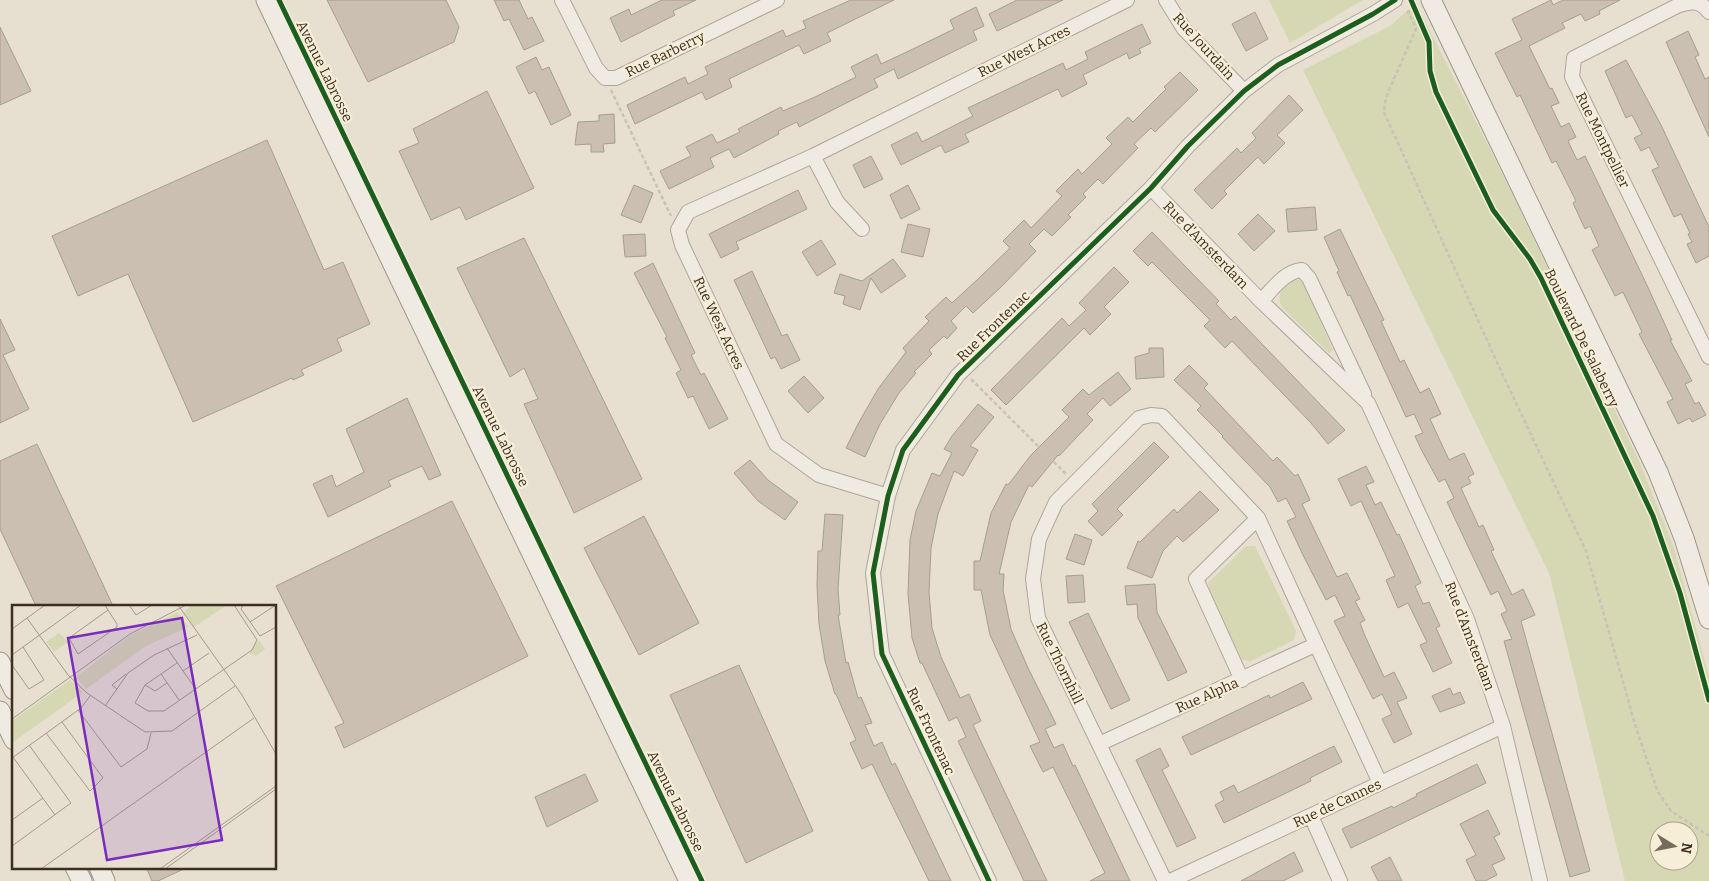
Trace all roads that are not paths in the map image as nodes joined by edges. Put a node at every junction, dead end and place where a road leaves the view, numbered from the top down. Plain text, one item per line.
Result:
1 (266, 0) edge
2 (562, 0) edge
3 (777, 0) edge
4 (1127, 0) edge
5 (1166, 0) edge
6 (1395, 0) edge
7 (1418, 4) edge
8 (1709, 12) edge
9 (1244, 91) junction
10 (813, 156) junction
11 (1151, 188) junction
12 (862, 229) dead end
13 (1261, 301) junction
14 (1709, 357) edge
15 (1368, 403) junction
16 (888, 496) junction
17 (1258, 518) junction
18 (1709, 619) edge
19 (1315, 645) junction
20 (0, 662) edge
21 (1242, 680) junction
22 (12, 686) edge
23 (0, 711) edge
24 (1503, 726) junction
25 (12, 736) edge
26 (1099, 744) junction
27 (1380, 783) junction
28 (1311, 816) junction
29 (76, 868) edge
30 (99, 868) edge
31 (82, 881) edge
32 (105, 881) edge
33 (688, 881) edge
34 (988, 881) edge
35 (1165, 881) edge
36 (1170, 881) edge
37 (1340, 881) edge
38 (1540, 881) edge

1 - 33 street, Avenue Labrosse
2 - 3 street, Rue Barberry
4 - 10 street, Rue West Acres
5 - 9 street, Rue Jourdain
6 - 9 street, Rue Frontenac
7 - 18 street, Boulevard De Salaberry
8 - 14 street, Rue Montpellier
9 - 11 street, Rue Frontenac
10 - 12 street
10 - 16 street, Rue West Acres
11 - 13 street, Rue d'Amsterdam
11 - 16 street, Rue Frontenac
13 - 15 street, Rue d'Amsterdam
13 - 15 street, Rue d'Amsterdam
15 - 24 street, Rue d'Amsterdam
16 - 34 street, Rue Frontenac
17 - 19 street, Rue Thornhill
17 - 21 street
17 - 26 street, Rue Thornhill
19 - 21 street, Rue Alpha
19 - 27 street, Rue Thornhill
20 - 22 street
21 - 26 street, Rue Alpha
23 - 25 street
24 - 27 street, Rue de Cannes
24 - 38 street, Rue d'Amsterdam
26 - 35 street, Rue Thornhill
27 - 28 street, Rue de Cannes
28 - 36 street, Rue de Cannes
28 - 37 street
29 - 31 street
30 - 32 street

